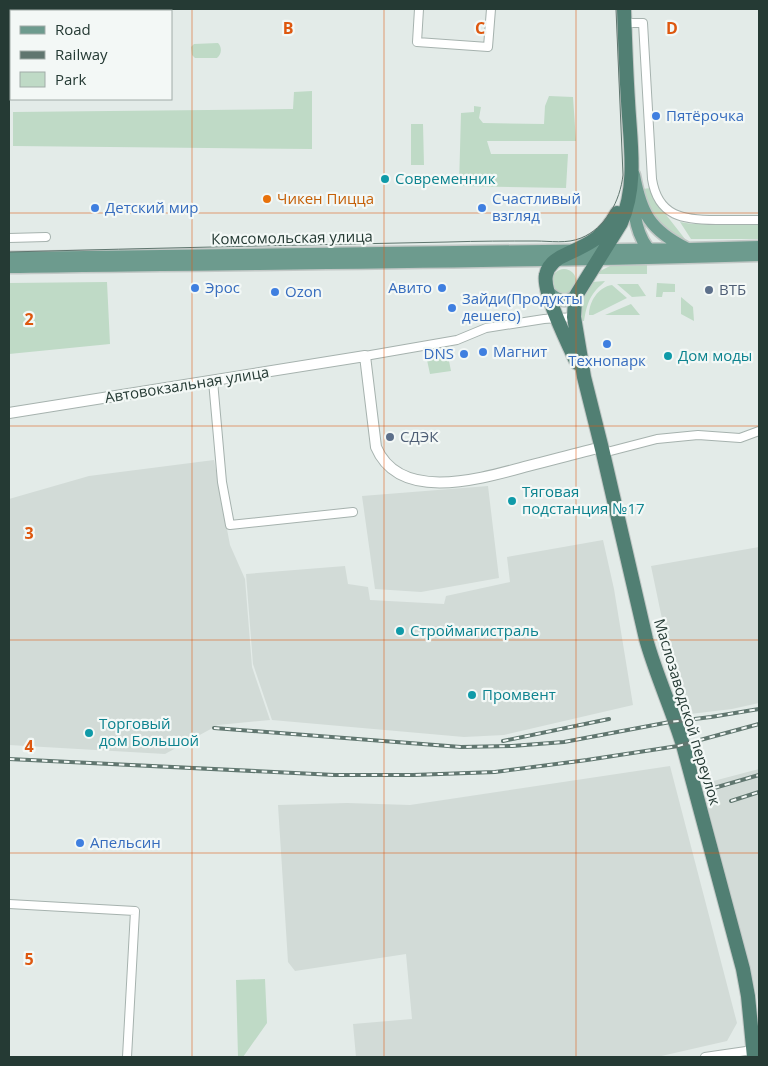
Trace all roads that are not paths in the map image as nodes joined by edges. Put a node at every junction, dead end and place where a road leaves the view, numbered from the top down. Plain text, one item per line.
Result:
1 (419, 9) edge
2 (491, 9) edge
3 (624, 16) edge
4 (632, 165) junction
5 (759, 220) edge
6 (46, 237) dead end
7 (9, 238) edge
8 (759, 247) edge
9 (688, 249) junction
10 (602, 254) junction
11 (652, 254) junction
12 (578, 255) junction
13 (759, 255) edge
14 (9, 258) edge
15 (522, 260) junction
16 (556, 260) junction
17 (9, 268) edge
18 (546, 286) junction
19 (580, 288) junction
20 (574, 317) junction
21 (558, 318) junction
22 (365, 356) junction
23 (584, 377) junction
24 (213, 381) junction
25 (9, 413) edge
26 (759, 431) edge
27 (602, 450) junction
28 (353, 512) dead end
29 (9, 904) edge
30 (753, 1054) edge
31 (127, 1057) edge
32 (705, 1057) edge

1 - 2 street
3 - 4 highway
3 - 5 street
4 - 9 main road
4 - 10 highway
4 - 11 main road
4 - 12 highway
6 - 7 street
8 - 9 main road, Комсомольская улица
9 - 11 main road, Комсомольская улица
10 - 11 main road, Комсомольская улица
10 - 12 main road, Комсомольская улица
10 - 19 highway
11 - 13 main road, Комсомольская улица
12 - 14 main road, Комсомольская улица
12 - 16 highway, Комсомольская улица
12 - 19 main road
15 - 16 main road, Комсомольская улица
15 - 17 main road, Комсомольская улица
15 - 18 main road
16 - 18 highway
18 - 19 main road
18 - 21 highway, Маслозаводской переулок
19 - 20 highway, Маслозаводской переулок
20 - 21 street, Автовокзальная улица
20 - 23 highway, Маслозаводской переулок
21 - 22 street, Автовокзальная улица
21 - 23 highway, Маслозаводской переулок
22 - 24 street, Автовокзальная улица
22 - 27 street
23 - 27 highway, Маслозаводской переулок
24 - 25 street, Автовокзальная улица
24 - 28 street
26 - 27 street
27 - 30 highway, Маслозаводской переулок
29 - 31 street
30 - 32 street

